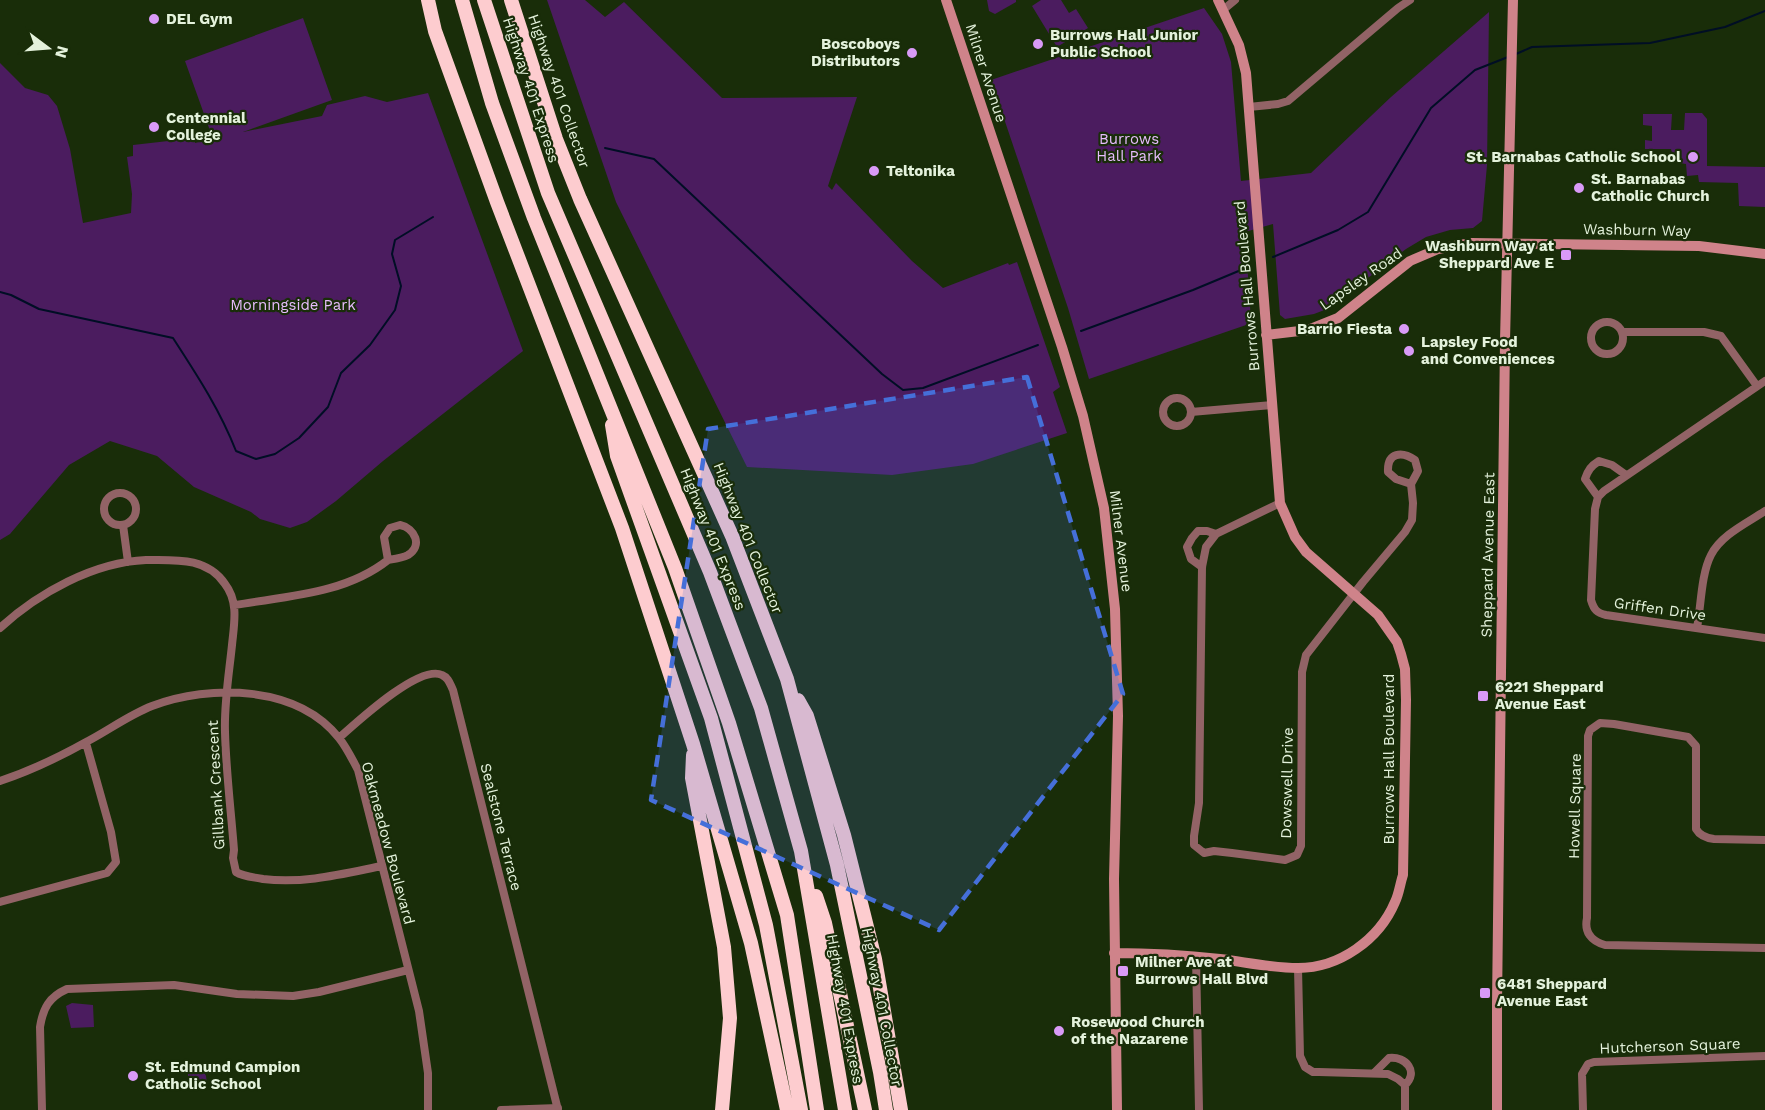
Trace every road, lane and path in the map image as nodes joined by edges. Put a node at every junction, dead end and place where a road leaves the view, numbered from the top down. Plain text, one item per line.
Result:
1 (423, 0) edge
2 (428, 0) edge
3 (462, 0) edge
4 (484, 0) edge
5 (511, 0) edge
6 (946, 0) edge
7 (1235, 0) edge
8 (1410, 0) edge
9 (1513, 0) edge
10 (1221, 5) edge
11 (435, 31) junction
12 (1249, 107) junction
13 (1509, 242) junction
14 (1765, 254) edge
15 (1622, 332) junction
16 (1266, 335) junction
17 (1765, 381) edge
18 (1757, 386) junction
19 (607, 399) junction
20 (1273, 405) junction
21 (1191, 412) dead end
22 (1626, 475) junction
23 (1411, 484) junction
24 (1598, 497) junction
25 (1280, 503) junction
26 (1765, 511) edge
27 (123, 525) junction
28 (1216, 534) junction
29 (388, 560) junction
30 (128, 562) junction
31 (1202, 567) junction
32 (1353, 594) junction
33 (235, 605) junction
34 (0, 628) edge
35 (1697, 628) junction
36 (1765, 638) edge
37 (787, 679) junction
38 (227, 692) junction
39 (339, 738) junction
40 (86, 743) junction
41 (693, 744) junction
42 (0, 781) edge
43 (1765, 840) edge
44 (801, 851) junction
45 (382, 866) junction
46 (0, 902) edge
47 (1765, 948) edge
48 (1114, 953) junction
49 (1196, 956) junction
50 (875, 959) junction
51 (1298, 968) junction
52 (408, 970) junction
53 (1765, 1056) edge
54 (1374, 1073) junction
55 (1405, 1086) junction
56 (558, 1109) edge
57 (42, 1110) edge
58 (429, 1110) edge
59 (501, 1110) edge
60 (722, 1110) edge
61 (787, 1110) edge
62 (801, 1110) edge
63 (817, 1110) edge
64 (845, 1110) edge
65 (865, 1110) edge
66 (885, 1110) edge
67 (901, 1110) edge
68 (910, 1110) edge
69 (1118, 1110) edge
70 (1199, 1110) edge
71 (1405, 1110) edge
72 (1497, 1110) edge
73 (1583, 1110) edge

1 - 11 highway
2 - 11 highway
3 - 19 highway
4 - 44 highway, Highway 401 Express
5 - 37 highway, Highway 401 Collector
6 - 48 main road, Milner Avenue
7 - 10 street
8 - 12 street
9 - 13 main road, Sheppard Avenue East
10 - 12 main road, Burrows Hall Boulevard
11 - 41 highway
12 - 16 main road, Burrows Hall Boulevard
13 - 14 main road, Washburn Way
13 - 16 main road, Lapsley Road
13 - 72 main road, Sheppard Avenue East
15 - 15 street
15 - 18 street
16 - 20 main road, Burrows Hall Boulevard
17 - 18 street
18 - 22 street
19 - 62 highway
19 - 63 highway
20 - 21 street
20 - 25 main road, Burrows Hall Boulevard
22 - 24 street
22 - 24 street
23 - 23 street
23 - 32 street
24 - 35 street, Griffen Drive
25 - 28 street
25 - 32 main road, Burrows Hall Boulevard
26 - 35 street
27 - 27 street
27 - 30 street
28 - 31 street, Dowswell Drive
28 - 31 street
29 - 29 street
29 - 33 street
30 - 33 street
30 - 34 street
31 - 32 street, Dowswell Drive
32 - 51 main road, Burrows Hall Boulevard
33 - 38 street
35 - 36 street, Griffen Drive
37 - 50 highway
37 - 66 highway, Highway 401 Collector
38 - 39 street, Oakmeadow Boulevard
38 - 40 street, Oakmeadow Boulevard
38 - 45 street, Gillbank Crescent
39 - 45 street, Oakmeadow Boulevard
39 - 56 street, Sealstone Terrace
40 - 42 street, Oakmeadow Boulevard
40 - 46 street
41 - 60 highway
41 - 61 highway
43 - 47 street, Howell Square
44 - 64 highway, Highway 401 Express
44 - 65 highway
45 - 52 street, Oakmeadow Boulevard
48 - 49 main road, Burrows Hall Boulevard
48 - 69 main road, Milner Avenue
49 - 51 main road, Burrows Hall Boulevard
49 - 70 street
50 - 67 highway
50 - 68 highway
51 - 54 street
52 - 57 street
52 - 58 street, Oakmeadow Boulevard
53 - 73 street, Hutcherson Square
54 - 55 street
54 - 55 street
55 - 71 street
56 - 59 street

